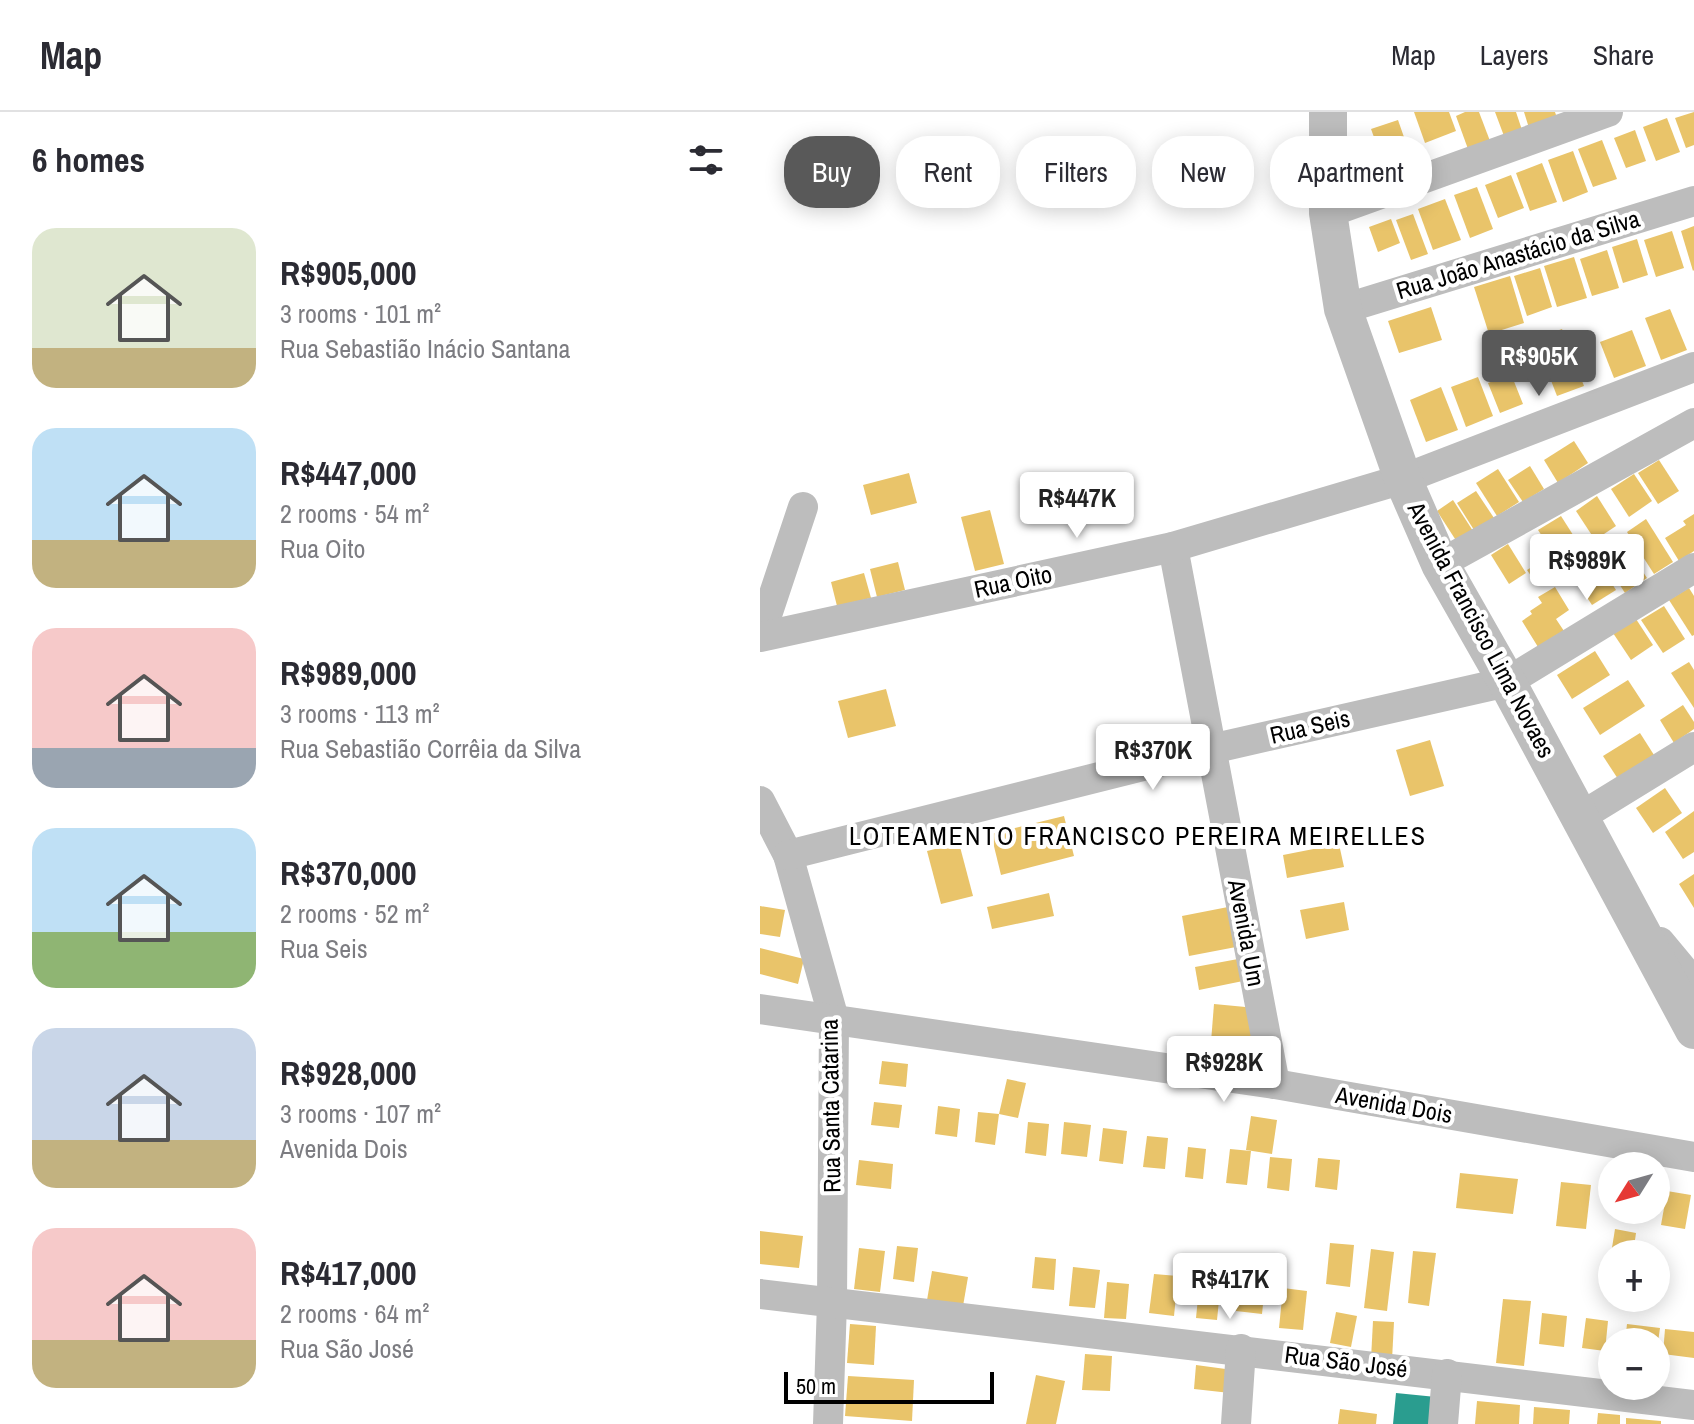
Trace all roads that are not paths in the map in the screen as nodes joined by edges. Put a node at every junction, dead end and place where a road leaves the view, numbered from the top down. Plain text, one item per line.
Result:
1 (1328, 112) edge
2 (1608, 112) edge
3 (1694, 201) edge
4 (1328, 213) junction
5 (1343, 309) junction
6 (1694, 367) edge
7 (1694, 423) edge
8 (1403, 479) junction
9 (803, 507) dead end
10 (1173, 547) junction
11 (1440, 564) junction
12 (1694, 568) edge
13 (760, 636) edge
14 (1507, 682) junction
15 (1694, 747) edge
16 (1211, 749) junction
17 (760, 801) edge
18 (1580, 817) junction
19 (788, 855) junction
20 (1692, 1008) edge
21 (760, 1009) edge
22 (834, 1019) junction
23 (1275, 1084) junction
24 (1694, 1157) edge
25 (760, 1294) edge
26 (832, 1302) junction
27 (1241, 1349) junction
28 (1447, 1374) junction
29 (1694, 1405) edge
30 (828, 1424) edge
31 (1236, 1424) edge
32 (1443, 1424) edge

1 - 4 street, Avenida Francisco Lima Novaes
2 - 4 street
3 - 5 street, Rua João Anastácio da Silva
4 - 5 street, Avenida Francisco Lima Novaes
5 - 8 street, Avenida Francisco Lima Novaes
6 - 8 street, Rua Oito
7 - 11 street
8 - 10 street, Rua Oito
8 - 11 street, Avenida Francisco Lima Novaes
9 - 13 street
10 - 13 street, Rua Oito
10 - 16 street, Avenida Um
11 - 14 street, Avenida Francisco Lima Novaes
12 - 14 street, Rua Seis
14 - 16 street, Rua Seis
14 - 18 street, Avenida Francisco Lima Novaes
15 - 18 street
16 - 19 street, Rua Seis
16 - 23 street, Avenida Um
17 - 19 street, Rua Santa Catarina
18 - 20 street, Avenida Francisco Lima Novaes
19 - 22 street, Rua Santa Catarina
21 - 22 street, Avenida Dois
22 - 23 street, Avenida Dois
22 - 26 street, Rua Santa Catarina
23 - 24 street, Avenida Dois
25 - 26 street, Rua São José
26 - 27 street, Rua São José
26 - 30 street, Rua Santa Catarina
27 - 28 street, Rua São José
27 - 31 street
28 - 29 street, Rua São José
28 - 32 street

